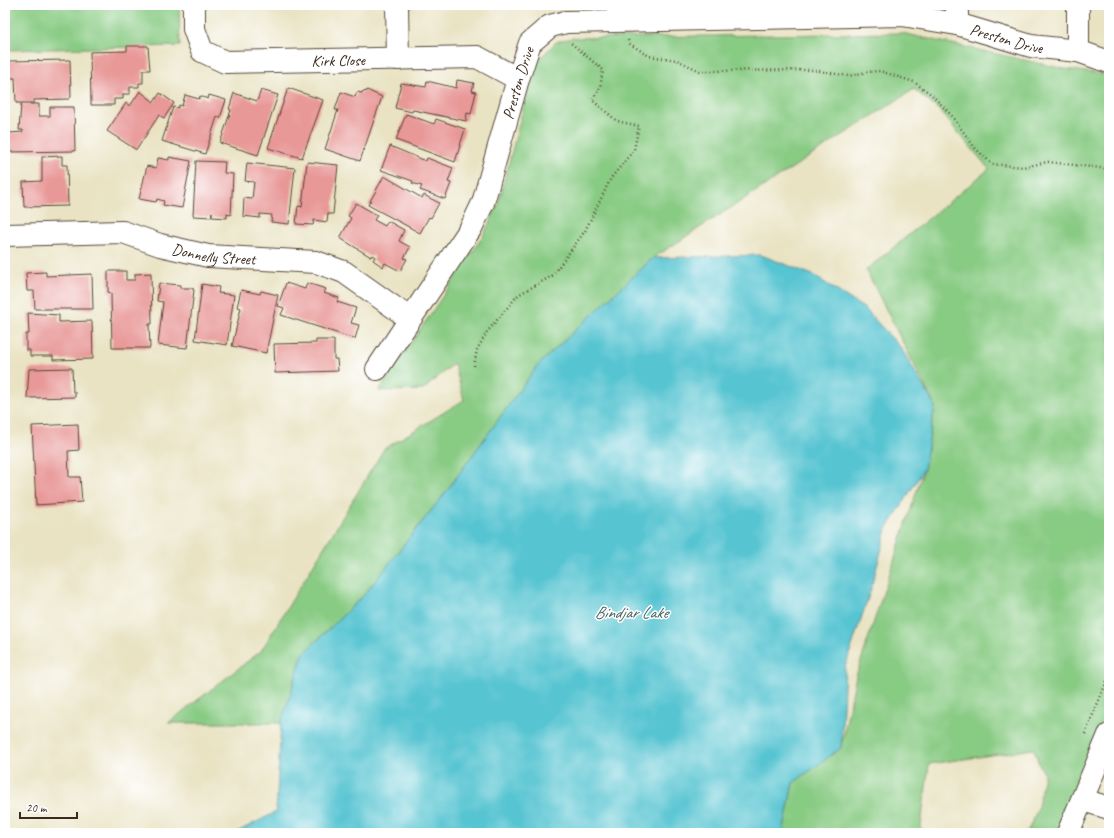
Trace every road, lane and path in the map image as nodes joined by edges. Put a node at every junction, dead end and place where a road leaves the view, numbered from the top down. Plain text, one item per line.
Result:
1 (194, 5) edge
2 (397, 5) edge
3 (1078, 5) edge
4 (768, 12) edge
5 (957, 14) edge
6 (616, 20) junction
7 (550, 26) junction
8 (1078, 51) junction
9 (398, 59) junction
10 (1109, 62) edge
11 (518, 79) junction
12 (1109, 168) edge
13 (5, 235) edge
14 (409, 318) junction
15 (474, 366) dead end
16 (377, 368) dead end
17 (1109, 735) edge
18 (5, 763) edge
19 (1083, 800) junction
20 (1109, 808) edge
21 (6, 833) edge
22 (1068, 833) edge

1 - 9 street, Kirk Close
2 - 9 street
3 - 8 street
4 - 5 street, Preston Drive
4 - 6 street, Preston Drive
5 - 8 street, Preston Drive
6 - 7 street, Preston Drive
6 - 12 path
7 - 11 street, Preston Drive
7 - 15 path
8 - 10 street, Preston Drive
9 - 11 street, Kirk Close
11 - 14 street, Preston Drive
13 - 14 street, Donnelly Street
14 - 16 street, Preston Drive
17 - 19 street
18 - 21 path
19 - 20 street
19 - 22 street

